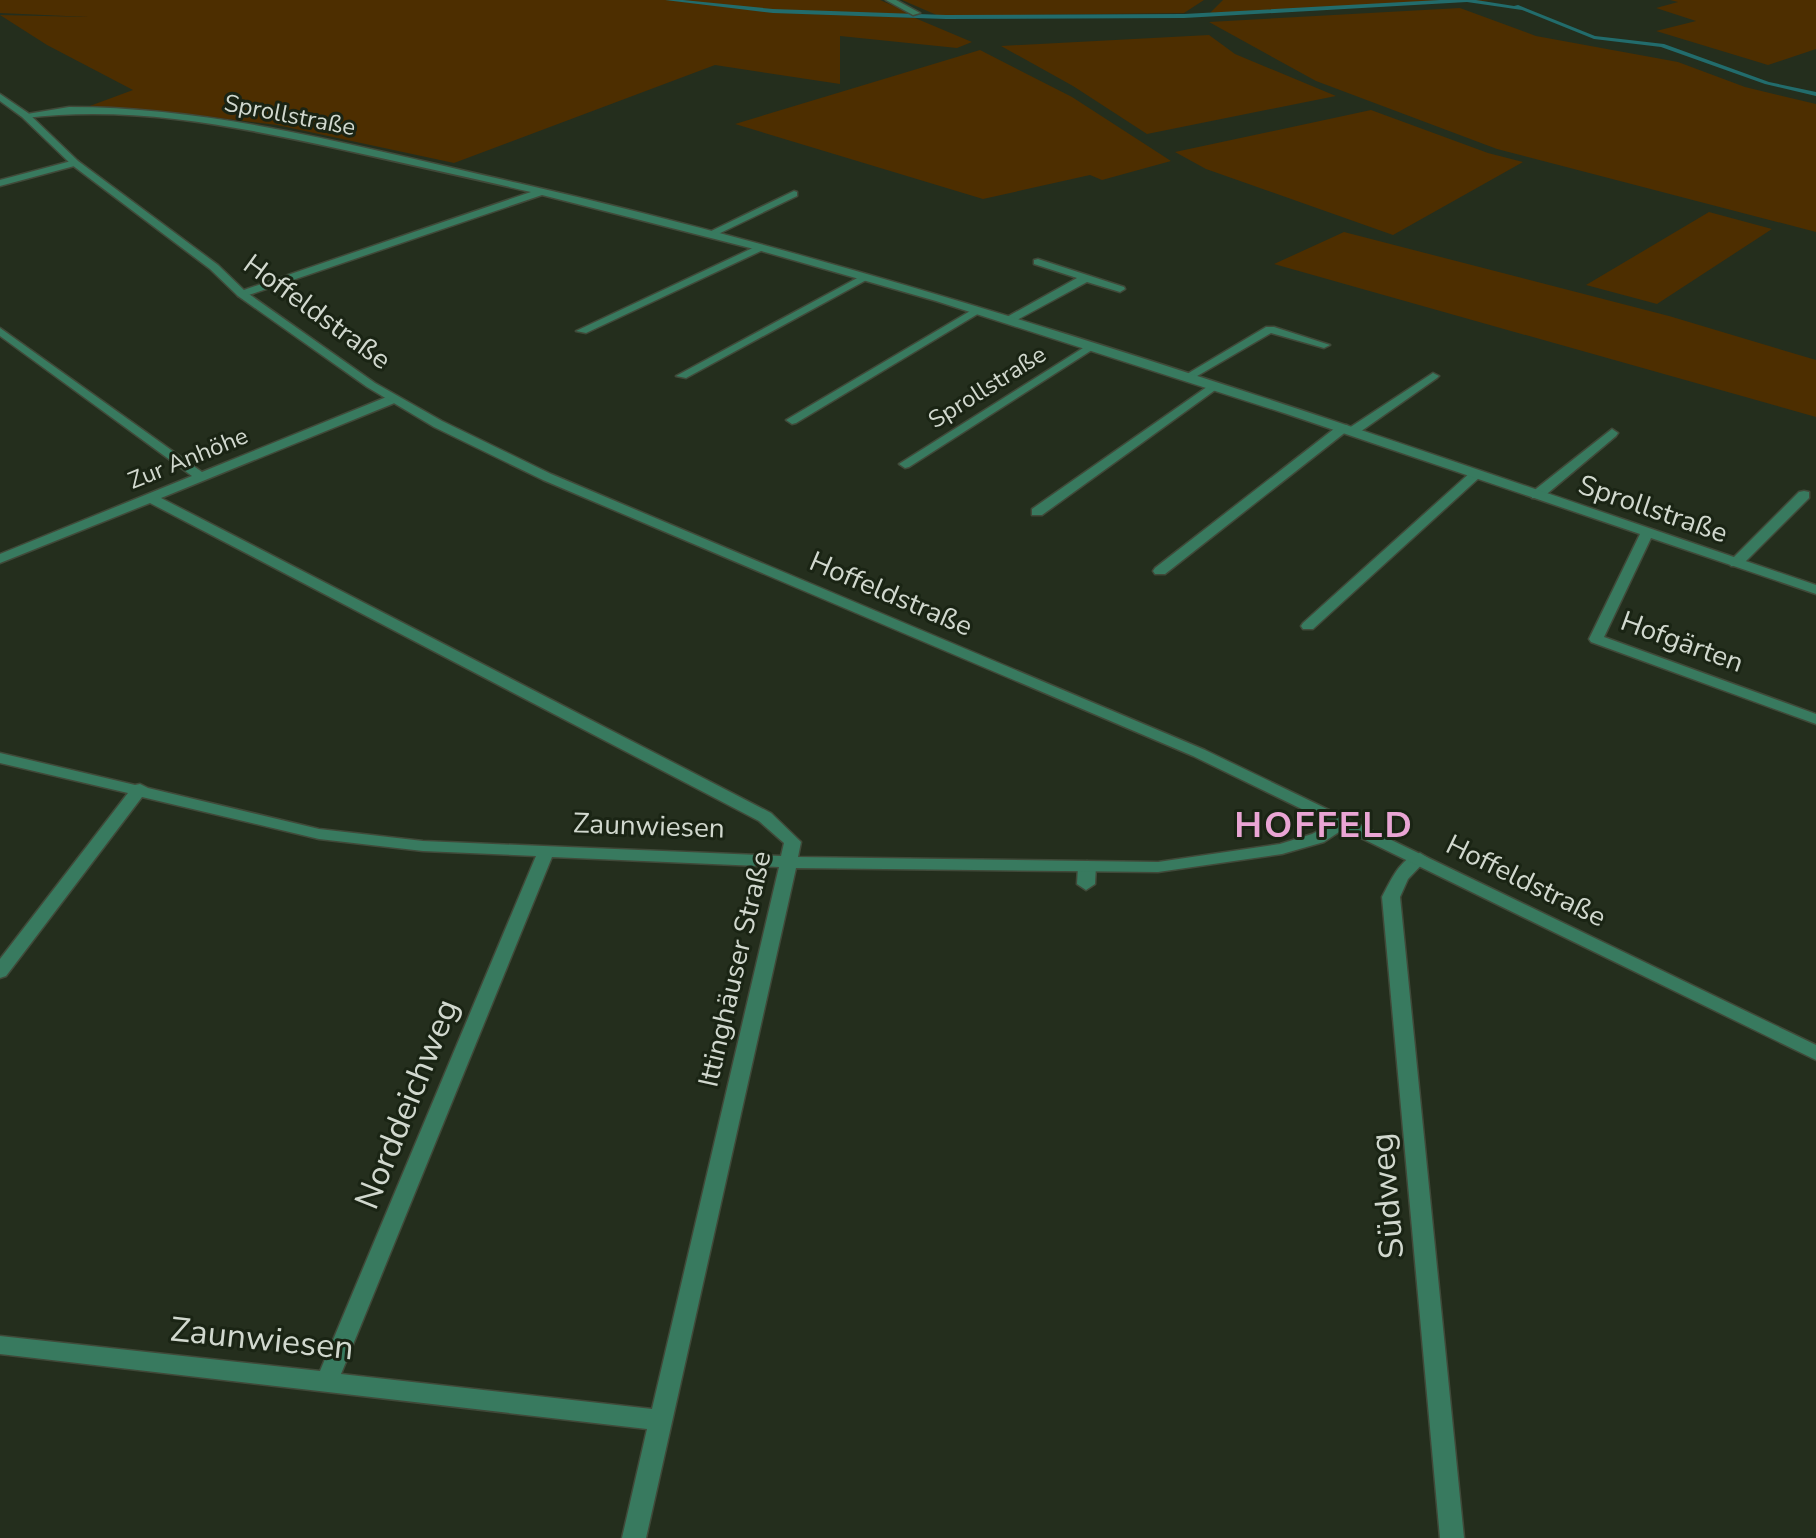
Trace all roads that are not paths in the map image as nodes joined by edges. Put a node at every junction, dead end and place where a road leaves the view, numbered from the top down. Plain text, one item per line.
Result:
1 (890, 0) edge
2 (916, 13) dead end
3 (0, 97) edge
4 (25, 115) junction
5 (75, 163) junction
6 (0, 183) edge
7 (544, 190) junction
8 (794, 194) dead end
9 (710, 234) junction
10 (759, 248) junction
11 (1038, 262) dead end
12 (865, 278) junction
13 (1086, 278) junction
14 (1120, 289) dead end
15 (242, 294) junction
16 (977, 310) junction
17 (1009, 320) junction
18 (0, 331) edge
19 (582, 331) dead end
20 (1324, 345) dead end
21 (1091, 346) junction
22 (682, 376) dead end
23 (1433, 376) dead end
24 (1188, 377) junction
25 (1214, 386) junction
26 (393, 399) junction
27 (792, 420) dead end
28 (1348, 430) junction
29 (1612, 433) dead end
30 (905, 464) dead end
31 (1476, 474) junction
32 (201, 477) junction
33 (1537, 495) junction
34 (1804, 495) dead end
35 (151, 498) junction
36 (1037, 512) dead end
37 (1647, 533) junction
38 (0, 559) edge
39 (1736, 563) junction
40 (1160, 571) dead end
41 (1816, 590) edge
42 (1308, 626) dead end
43 (1816, 719) edge
44 (0, 758) edge
45 (140, 789) junction
46 (1346, 822) junction
47 (546, 852) junction
48 (1420, 858) junction
49 (789, 862) junction
50 (1087, 866) junction
51 (1086, 884) dead end
52 (0, 972) edge
53 (1816, 1053) edge
54 (0, 1345) edge
55 (327, 1381) junction
56 (660, 1420) junction
57 (634, 1538) edge
58 (1452, 1538) edge

1 - 2 street
3 - 4 street, Hoffeldstraße
4 - 5 street, Hoffeldstraße
4 - 7 street, Sprollstraße
5 - 6 street
5 - 15 street, Hoffeldstraße
7 - 9 street, Sprollstraße
7 - 15 street
8 - 9 street
9 - 10 street, Sprollstraße
10 - 12 street, Sprollstraße
10 - 19 street
11 - 13 street
12 - 16 street, Sprollstraße
12 - 22 street
13 - 14 street
13 - 17 street
15 - 26 street, Hoffeldstraße
16 - 17 street, Sprollstraße
16 - 27 street
17 - 21 street, Sprollstraße
18 - 32 street
20 - 24 street
21 - 24 street, Sprollstraße
21 - 30 street, Sprollstraße
23 - 28 street
24 - 25 street, Sprollstraße
25 - 28 street, Sprollstraße
25 - 36 street
26 - 32 street, Zur Anhöhe
26 - 46 street, Hoffeldstraße
28 - 31 street, Sprollstraße
28 - 40 street
29 - 33 street
31 - 33 street, Sprollstraße
31 - 42 street
32 - 35 street, Zur Anhöhe
33 - 37 street, Sprollstraße
34 - 39 street
35 - 38 street, Zur Anhöhe
35 - 49 street, Ittinghäuser Straße
37 - 39 street, Sprollstraße
37 - 43 street, Hofgärten
39 - 41 street, Sprollstraße
44 - 45 street, Zaunwiesen
45 - 47 street, Zaunwiesen
45 - 52 street
46 - 48 street, Hoffeldstraße
46 - 50 street, Zaunwiesen
47 - 49 street, Zaunwiesen
47 - 55 street, Norddeichweg
48 - 53 street, Hoffeldstraße
48 - 58 street, Südweg
49 - 50 street, Zaunwiesen
49 - 56 street, Ittinghäuser Straße
50 - 51 street
54 - 55 street, Zaunwiesen
55 - 56 street, Zaunwiesen
56 - 57 street, Ittinghäuser Straße

